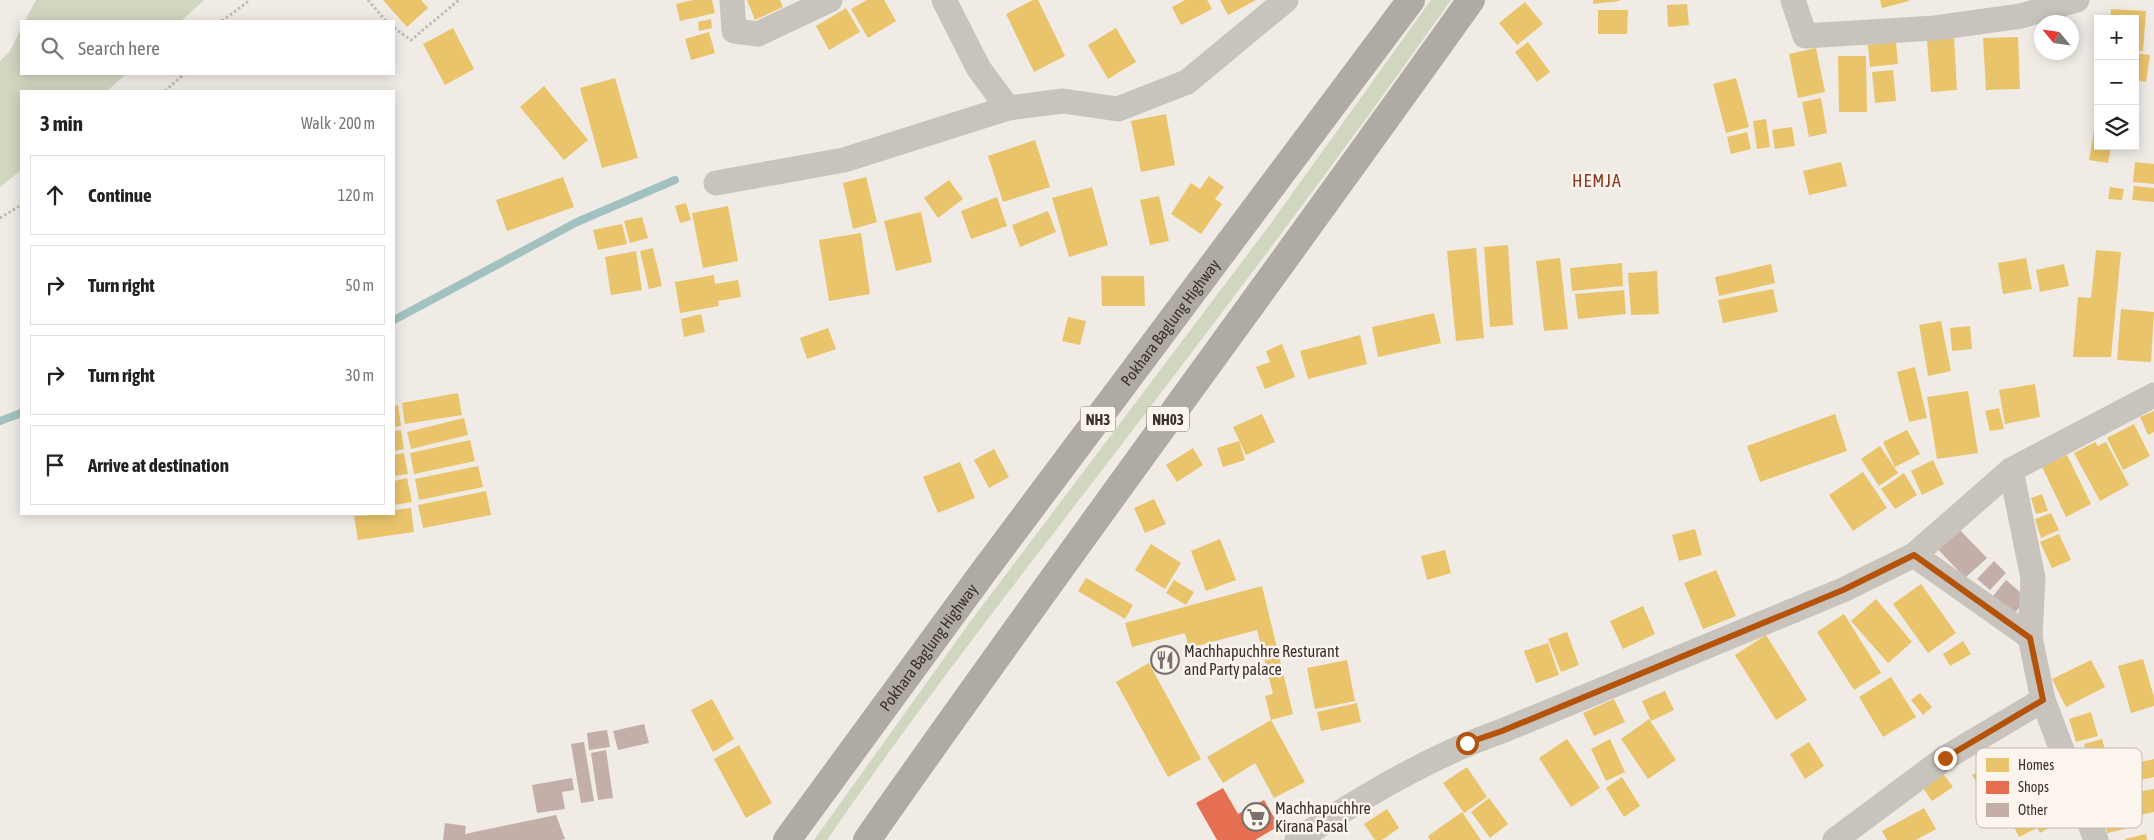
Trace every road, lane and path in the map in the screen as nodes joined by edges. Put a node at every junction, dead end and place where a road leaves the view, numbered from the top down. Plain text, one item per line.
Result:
1 (250, 0) edge
2 (368, 0) edge
3 (458, 0) edge
4 (732, 0) edge
5 (830, 0) edge
6 (944, 0) edge
7 (1286, 0) edge
8 (1411, 0) edge
9 (1471, 0) edge
10 (1793, 0) edge
11 (2077, 0) edge
12 (223, 20) edge
13 (385, 20) edge
14 (395, 29) edge
15 (183, 75) edge
16 (166, 90) edge
17 (1008, 108) junction
18 (716, 183) dead end
19 (20, 206) edge
20 (0, 218) edge
21 (2154, 395) edge
22 (2011, 470) junction
23 (1914, 555) junction
24 (2030, 638) junction
25 (2043, 700) junction
26 (2061, 748) edge
27 (2091, 828) edge
28 (788, 840) edge
29 (867, 840) edge
30 (1297, 840) edge
31 (1835, 840) edge
32 (2096, 840) edge

1 - 12 path
2 - 13 path
3 - 14 path
4 - 5 street
6 - 17 street
7 - 17 street
8 - 28 highway, Pokhara Baglung Highway / NH3
9 - 29 highway, NH03
10 - 11 street
15 - 16 path
17 - 18 street
19 - 20 path
21 - 22 street
22 - 23 street
22 - 24 street
23 - 24 street
23 - 30 street
24 - 25 street
25 - 26 street
25 - 31 street
27 - 32 street

